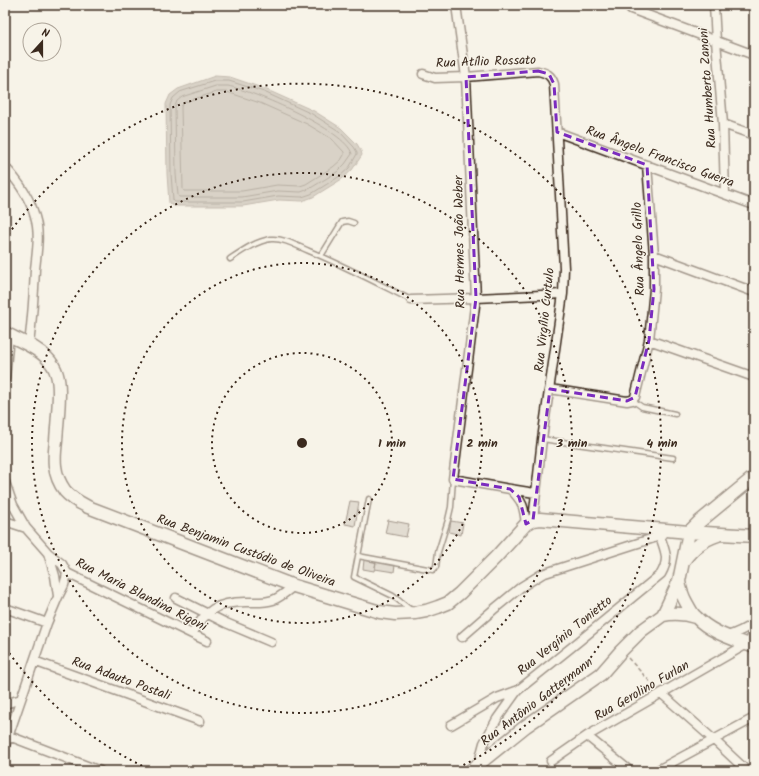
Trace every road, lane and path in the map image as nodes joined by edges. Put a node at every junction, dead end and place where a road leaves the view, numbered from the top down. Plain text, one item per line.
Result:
1 (456, 5) edge
2 (627, 5) edge
3 (714, 5) edge
4 (716, 41) junction
5 (754, 56) edge
6 (423, 74) dead end
7 (549, 74) joint
8 (466, 77) junction
9 (723, 124) junction
10 (557, 132) junction
11 (754, 135) edge
12 (647, 165) junction
13 (5, 167) edge
14 (725, 194) junction
15 (754, 205) edge
16 (354, 223) dead end
17 (654, 255) junction
18 (321, 256) junction
19 (230, 259) dead end
20 (754, 292) edge
21 (563, 294) junction
22 (476, 298) junction
23 (411, 300) joint
24 (7, 334) edge
25 (649, 340) junction
26 (30, 346) junction
27 (754, 377) edge
28 (5, 379) edge
29 (550, 389) junction
30 (632, 400) junction
31 (675, 414) dead end
32 (542, 439) junction
33 (673, 458) dead end
34 (754, 477) edge
35 (453, 479) junction
36 (5, 482) edge
37 (510, 489) junction
38 (535, 493) junction
39 (369, 499) dead end
40 (5, 521) edge
41 (529, 522) junction
42 (26, 528) junction
43 (689, 532) junction
44 (664, 533) junction
45 (722, 534) junction
46 (754, 536) edge
47 (48, 554) junction
48 (358, 556) junction
49 (683, 561) junction
50 (66, 573) junction
51 (679, 581) junction
52 (294, 586) junction
53 (58, 597) junction
54 (176, 598) dead end
55 (5, 608) edge
56 (207, 613) junction
57 (415, 613) junction
58 (663, 615) junction
59 (695, 617) junction
60 (47, 623) junction
61 (754, 623) edge
62 (754, 628) edge
63 (192, 634) junction
64 (726, 636) junction
65 (462, 637) dead end
66 (207, 641) dead end
67 (271, 642) dead end
68 (751, 646) edge
69 (621, 651) junction
70 (34, 661) junction
71 (517, 691) junction
72 (662, 694) junction
73 (21, 699) junction
74 (5, 704) edge
75 (754, 718) edge
76 (200, 721) dead end
77 (451, 725) dead end
78 (9, 736) junction
79 (587, 736) junction
80 (714, 740) junction
81 (5, 746) edge
82 (551, 761) dead end
83 (480, 762) junction
84 (82, 768) edge
85 (100, 771) edge
86 (470, 771) edge
87 (630, 771) edge
88 (656, 771) edge
89 (747, 771) edge

1 - 8 street, Rua Hermes João Weber
2 - 4 street
3 - 4 street, Rua Humberto Zanoni
4 - 5 street
4 - 9 street, Rua Humberto Zanoni
6 - 8 street, Rua Atílio Rossato
7 - 8 street, Rua Atílio Rossato
7 - 10 street, Rua Virgílio Curtulo
8 - 22 street, Rua Hermes João Weber
9 - 11 street
9 - 14 street, Rua Humberto Zanoni
10 - 12 street, Rua Ângelo Francisco Guerra
10 - 21 street, Rua Virgílio Curtulo
12 - 14 street, Rua Ângelo Francisco Guerra
12 - 17 street, Rua Ângelo Grillo
13 - 26 street
14 - 15 street, Rua Ângelo Francisco Guerra
16 - 18 lane
17 - 20 street
17 - 25 street, Rua Ângelo Grillo
18 - 19 lane
18 - 23 lane
21 - 22 street
21 - 29 street, Rua Virgílio Curtulo
22 - 23 street
22 - 35 street, Rua Hermes João Weber
24 - 26 main road, Rua Benjamin Custódio de Oliveira
24 - 28 street
25 - 27 street
25 - 30 street, Rua Ângelo Grillo
26 - 52 main road, Rua Benjamin Custódio de Oliveira
29 - 30 street
29 - 32 street, Rua Virgílio Curtulo
30 - 31 lane
32 - 33 lane
32 - 38 street, Rua Virgílio Curtulo
34 - 43 main road
35 - 37 street
35 - 48 lane
36 - 42 street, Rua Maria Blandina Rigoni
37 - 38 street
37 - 41 street
38 - 41 street, Rua Virgílio Curtulo
39 - 48 lane
40 - 42 street
41 - 44 main road
41 - 57 main road, Rua Benjamin Custódio de Oliveira
42 - 47 street, Rua Maria Blandina Rigoni
43 - 44 main road
43 - 45 main road
43 - 49 main road
44 - 49 main road
44 - 65 street
44 - 71 street, Rua Vergínio Tonietto
45 - 46 main road
45 - 49 main road
47 - 50 street, Rua Maria Blandina Rigoni
47 - 53 street, Rua Maria Blandina Rigoni
48 - 57 lane
49 - 51 main road
50 - 53 street
50 - 63 street, Rua Maria Blandina Rigoni
51 - 58 main road, Rua Antônio Gattermann
51 - 59 main road
52 - 56 street
52 - 57 main road, Rua Benjamin Custódio de Oliveira
53 - 60 street
54 - 56 street
55 - 60 street
56 - 63 street
56 - 67 street
58 - 59 main road
58 - 69 main road, Rua Antônio Gattermann
59 - 64 main road
60 - 70 street
61 - 64 street
62 - 68 street
63 - 66 street, Rua Maria Blandina Rigoni
64 - 68 main road
68 - 72 street, Rua Gerolino Furlan
69 - 72 path
69 - 83 main road, Rua Antônio Gattermann
70 - 73 street
70 - 76 street, Rua Adauto Postali
71 - 77 street
71 - 83 street, Rua Vergínio Tonietto
72 - 79 street, Rua Gerolino Furlan
72 - 80 street
73 - 74 street
73 - 78 street
75 - 80 street
78 - 81 street
78 - 84 street
79 - 82 street, Rua Gerolino Furlan
79 - 87 street
80 - 88 street
80 - 89 street
83 - 86 main road, Rua Antônio Gattermann
84 - 85 street

